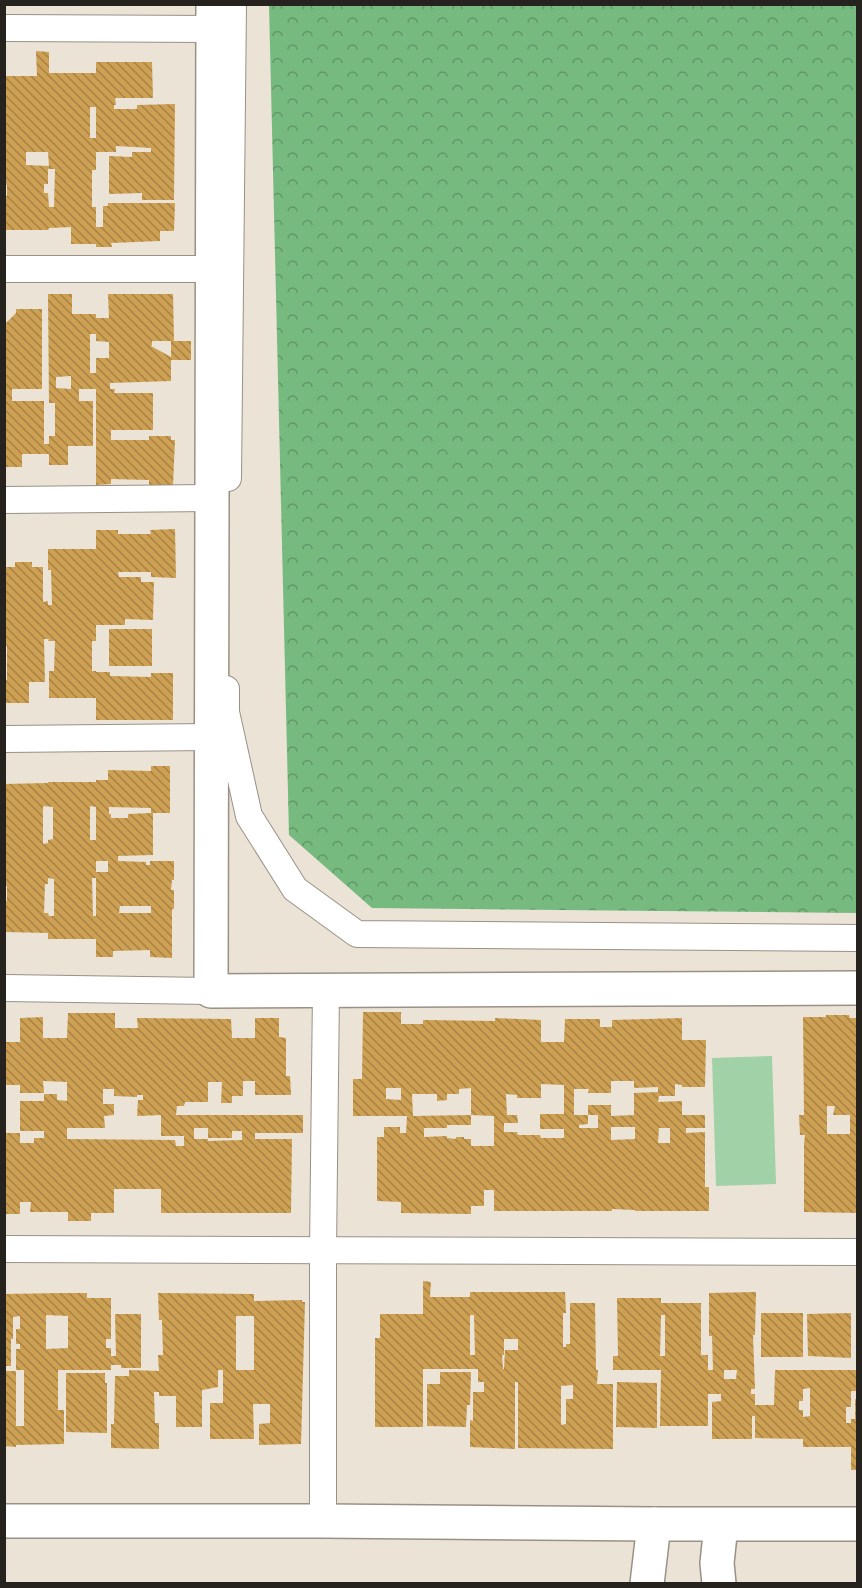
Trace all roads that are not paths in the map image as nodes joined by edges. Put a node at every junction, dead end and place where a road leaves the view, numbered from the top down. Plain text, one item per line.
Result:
1 (220, 13) edge
2 (4, 28) edge
3 (4, 269) edge
4 (212, 269) junction
5 (212, 498) junction
6 (4, 501) edge
7 (211, 737) junction
8 (4, 739) edge
9 (858, 938) edge
10 (4, 988) edge
11 (858, 988) edge
12 (211, 991) junction
13 (326, 991) junction
14 (4, 1249) edge
15 (323, 1251) junction
16 (858, 1252) edge
17 (4, 1521) edge
18 (323, 1521) junction
19 (654, 1524) junction
20 (858, 1524) edge
21 (721, 1525) junction
22 (647, 1584) edge
23 (719, 1584) edge

1 - 2 street
1 - 4 street
1 - 9 street
3 - 4 street
4 - 5 street
5 - 6 street
5 - 7 street
7 - 8 street
7 - 12 street
10 - 12 street
11 - 13 street
12 - 13 street
13 - 15 street
14 - 15 street
15 - 16 street
15 - 18 street
17 - 18 street
18 - 19 street
19 - 21 street
19 - 22 street
20 - 21 street
21 - 23 street

